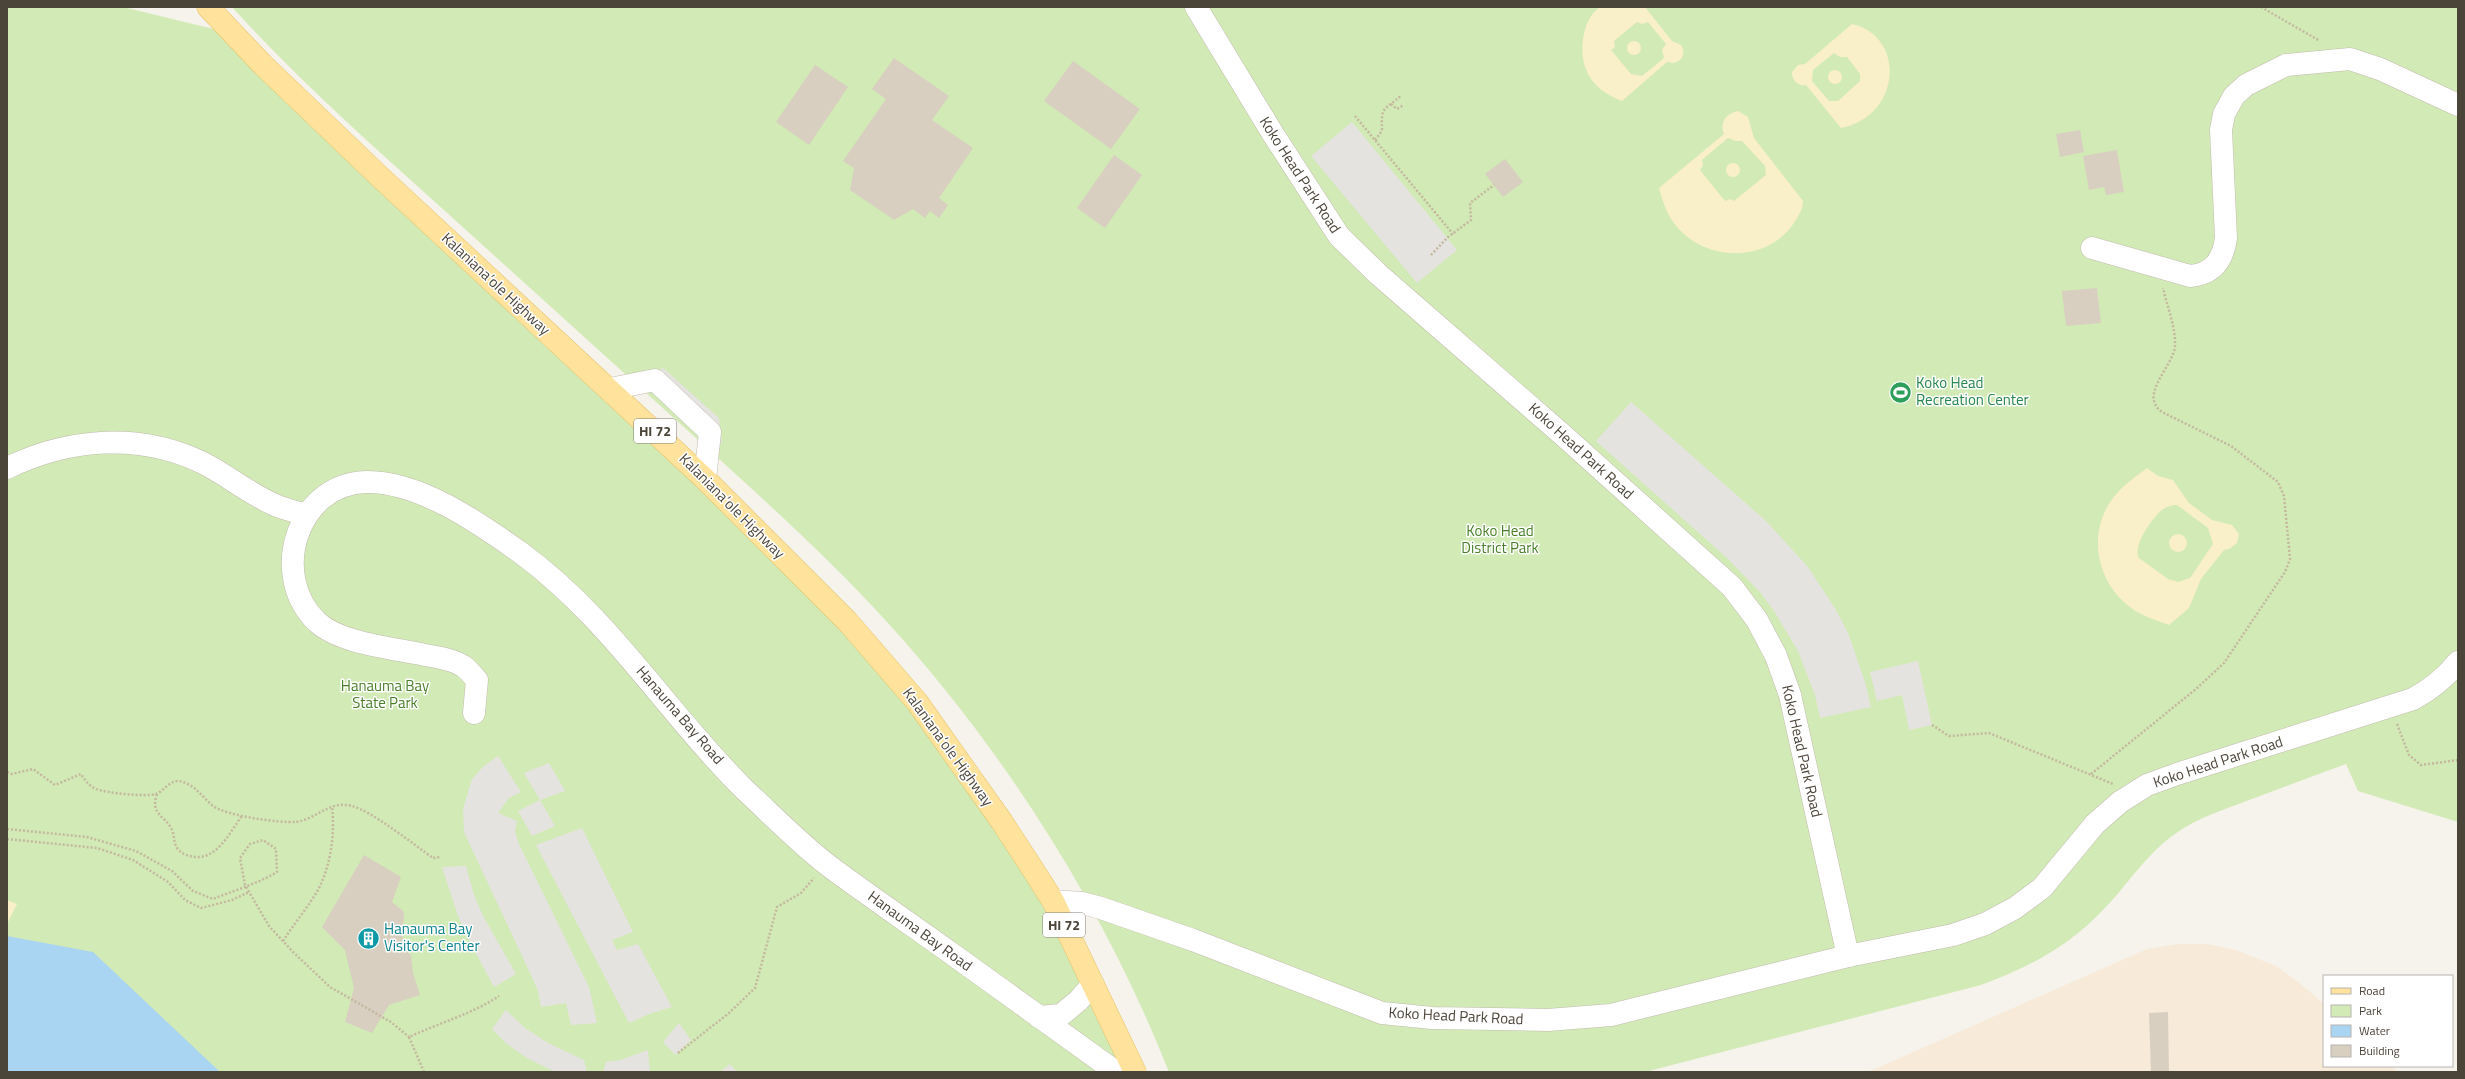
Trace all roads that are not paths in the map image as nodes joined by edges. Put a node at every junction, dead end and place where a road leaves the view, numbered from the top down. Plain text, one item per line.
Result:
1 (208, 7) edge
2 (1196, 7) edge
3 (2458, 105) edge
4 (2092, 248) dead end
5 (610, 389) junction
6 (7, 468) edge
7 (705, 479) junction
8 (306, 515) junction
9 (2458, 662) edge
10 (474, 713) dead end
11 (1053, 902) junction
12 (1848, 956) junction
13 (1094, 984) junction
14 (1039, 1017) junction
15 (1116, 1072) edge
16 (1135, 1072) edge

1 - 5 main road, Kalaniana’ole Highway / HI 72
2 - 12 lane, Koko Head Park Road
3 - 4 lane
5 - 7 main road, Kalaniana’ole Highway / HI 72
5 - 7 lane
6 - 8 lane
7 - 11 main road, Kalaniana’ole Highway / HI 72
8 - 10 lane, Hanauma Bay Road
8 - 14 lane, Hanauma Bay Road
9 - 12 lane, Koko Head Park Road
11 - 12 lane, Koko Head Park Road
11 - 13 main road, Kalaniana’ole Highway / HI 72
13 - 14 lane
13 - 16 main road, Kalaniana’ole Highway / HI 72
14 - 15 lane, Hanauma Bay Road

